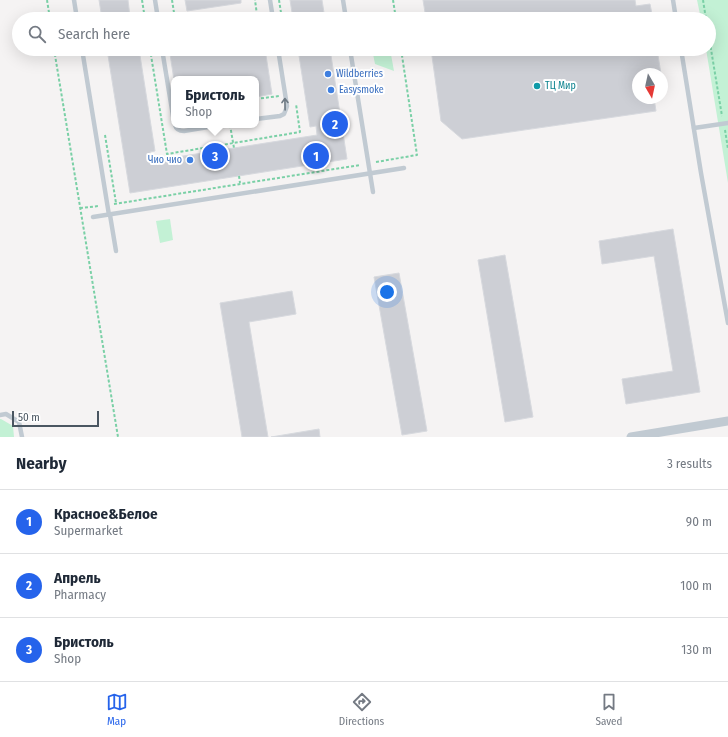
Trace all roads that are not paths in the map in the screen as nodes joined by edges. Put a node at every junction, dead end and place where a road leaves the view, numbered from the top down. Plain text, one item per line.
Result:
1 (74, 0) edge
2 (155, 0) edge
3 (270, 0) edge
4 (343, 0) edge
5 (673, 0) edge
6 (76, 12) edge
7 (157, 12) edge
8 (272, 12) edge
9 (345, 12) edge
10 (675, 12) edge
11 (83, 56) edge
12 (163, 56) edge
13 (279, 56) edge
14 (351, 56) edge
15 (682, 56) edge
16 (171, 104) edge
17 (259, 119) edge
18 (726, 123) edge
19 (176, 128) edge
20 (202, 128) edge
21 (694, 128) junction
22 (404, 168) dead end
23 (370, 174) junction
24 (373, 192) dead end
25 (109, 215) junction
26 (93, 218) dead end
27 (116, 251) dead end
28 (728, 323) edge
29 (0, 415) edge
30 (728, 421) edge
31 (652, 435) edge
32 (22, 437) edge
33 (631, 437) edge

1 - 6 lane
2 - 7 lane
3 - 8 lane
4 - 9 lane
5 - 10 lane
11 - 25 lane
12 - 16 lane
17 -> 13 lane
14 - 23 lane
15 - 21 lane
18 - 21 lane
19 - 20 lane
21 - 28 lane
22 - 23 lane
23 - 24 lane
23 - 25 lane
25 - 26 lane
25 - 27 lane
29 - 32 lane
30 - 31 street
31 - 33 street

